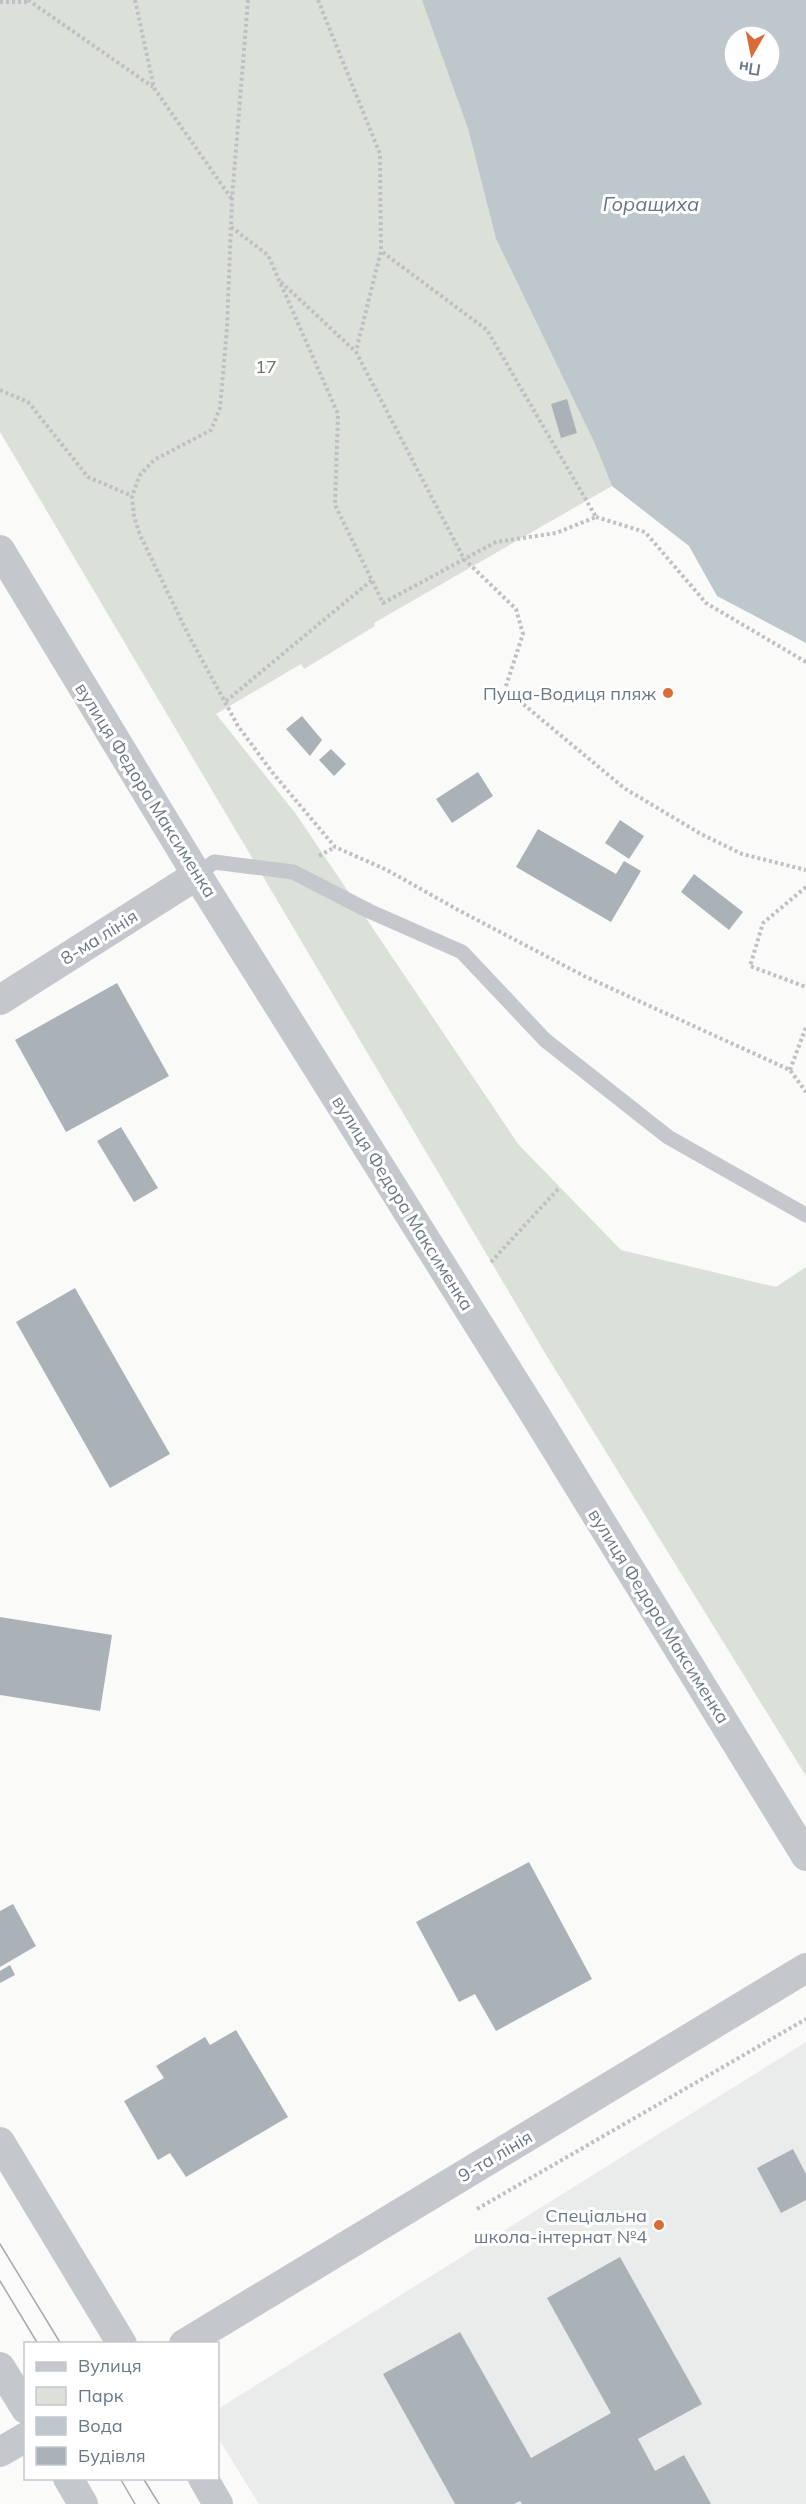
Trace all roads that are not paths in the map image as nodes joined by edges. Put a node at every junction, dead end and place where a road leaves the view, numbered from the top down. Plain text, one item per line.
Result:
1 (0, 550) edge
2 (197, 874) junction
3 (0, 1000) edge
4 (806, 1215) edge
5 (806, 1856) edge
6 (806, 1968) edge
7 (0, 2142) edge
8 (121, 2342) edge
9 (186, 2342) edge
10 (0, 2367) edge
11 (24, 2406) edge
12 (24, 2438) edge
13 (0, 2452) edge
14 (69, 2480) edge
15 (204, 2480) edge
16 (83, 2504) edge
17 (218, 2504) edge

1 - 2 street, вулиця Федора Максименка
2 - 3 street, 8-ма лінія
2 - 4 lane
2 - 5 street, вулиця Федора Максименка
6 - 9 street, 9-та лінія
7 - 8 street
10 - 11 street
12 - 13 street
14 - 16 street
15 - 17 street

